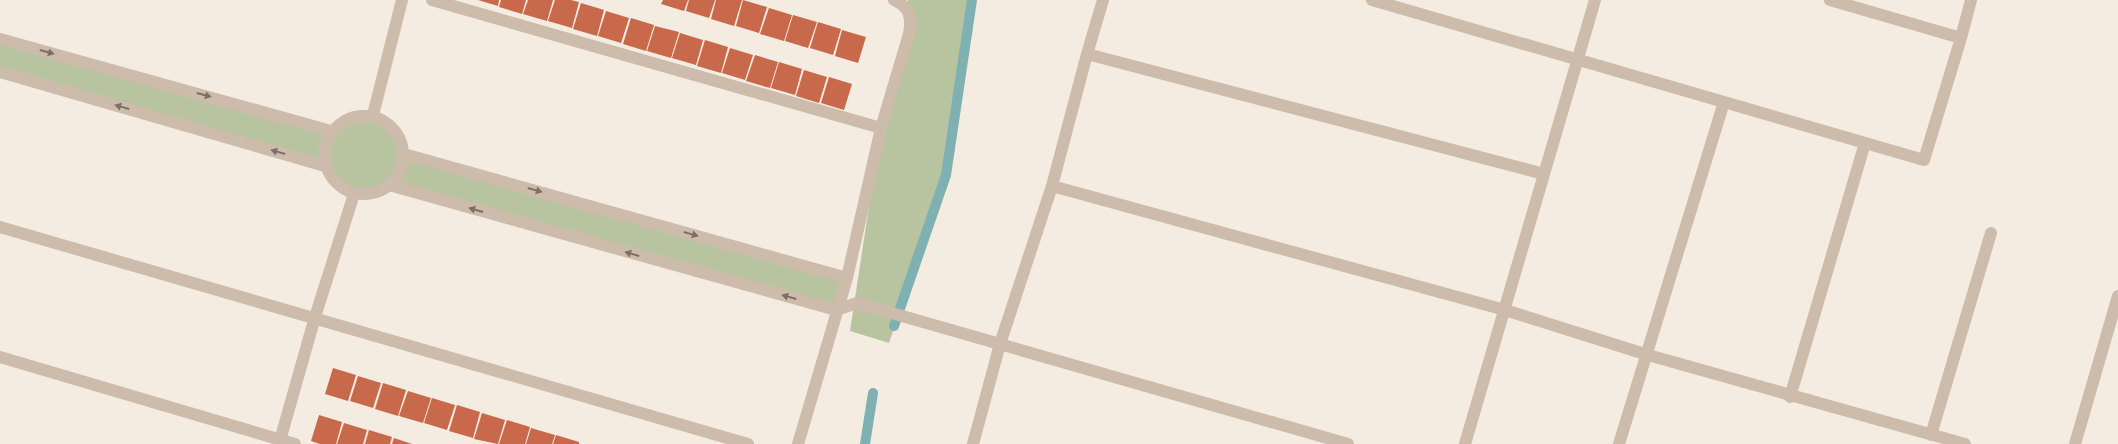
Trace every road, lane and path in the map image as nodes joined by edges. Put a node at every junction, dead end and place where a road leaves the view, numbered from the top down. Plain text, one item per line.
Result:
1 (402, 0) edge
2 (432, 0) edge
3 (894, 0) edge
4 (1103, 0) edge
5 (1372, 0) edge
6 (1595, 0) edge
7 (1830, 0) edge
8 (1971, 0) edge
9 (1961, 38) junction
10 (0, 39) edge
11 (1087, 54) junction
12 (1577, 60) junction
13 (0, 72) edge
14 (1724, 102) junction
15 (373, 116) junction
16 (881, 128) junction
17 (331, 131) junction
18 (1865, 143) junction
19 (404, 154) junction
20 (325, 166) junction
21 (1544, 174) junction
22 (389, 186) junction
23 (1052, 186) junction
24 (354, 194) junction
25 (0, 227) edge
26 (1991, 233) dead end
27 (847, 278) junction
28 (2118, 296) edge
29 (858, 303) junction
30 (836, 310) junction
31 (1505, 310) junction
32 (315, 317) junction
33 (1000, 344) junction
34 (1648, 355) junction
35 (0, 357) edge
36 (1790, 396) junction
37 (1931, 435) junction
38 (279, 442) edge
39 (295, 444) edge
40 (748, 444) edge
41 (798, 444) edge
42 (974, 444) edge
43 (1348, 444) edge
44 (1465, 444) edge
45 (1619, 444) edge
46 (1964, 444) edge
47 (2075, 444) edge

1 - 15 street
2 - 16 street
3 - 16 street
4 - 11 street
5 - 12 street
6 - 12 street
7 - 9 street
8 - 9 street
9 - 18 street
10 -> 17 street
11 - 21 street
11 - 23 street
12 - 14 street
12 - 21 street
20 -> 13 street
14 - 18 street
14 - 34 street
15 - 17 street
15 - 19 street
16 - 27 street
17 - 20 street
18 - 36 street
19 - 22 street
19 -> 27 street
20 - 24 street
21 - 31 street
22 - 24 street
30 -> 22 street
23 - 31 street
23 - 33 street
24 - 32 street
25 - 32 street
26 - 37 street
27 - 29 street
27 - 30 street
28 - 47 street
29 - 30 street
29 - 33 street
30 - 41 street
31 - 34 street
31 - 44 street
32 - 38 street
32 - 40 street
33 - 42 street
33 - 43 street
34 - 36 street
34 - 45 street
35 - 38 street
36 - 37 street
37 - 46 street
38 - 39 street

